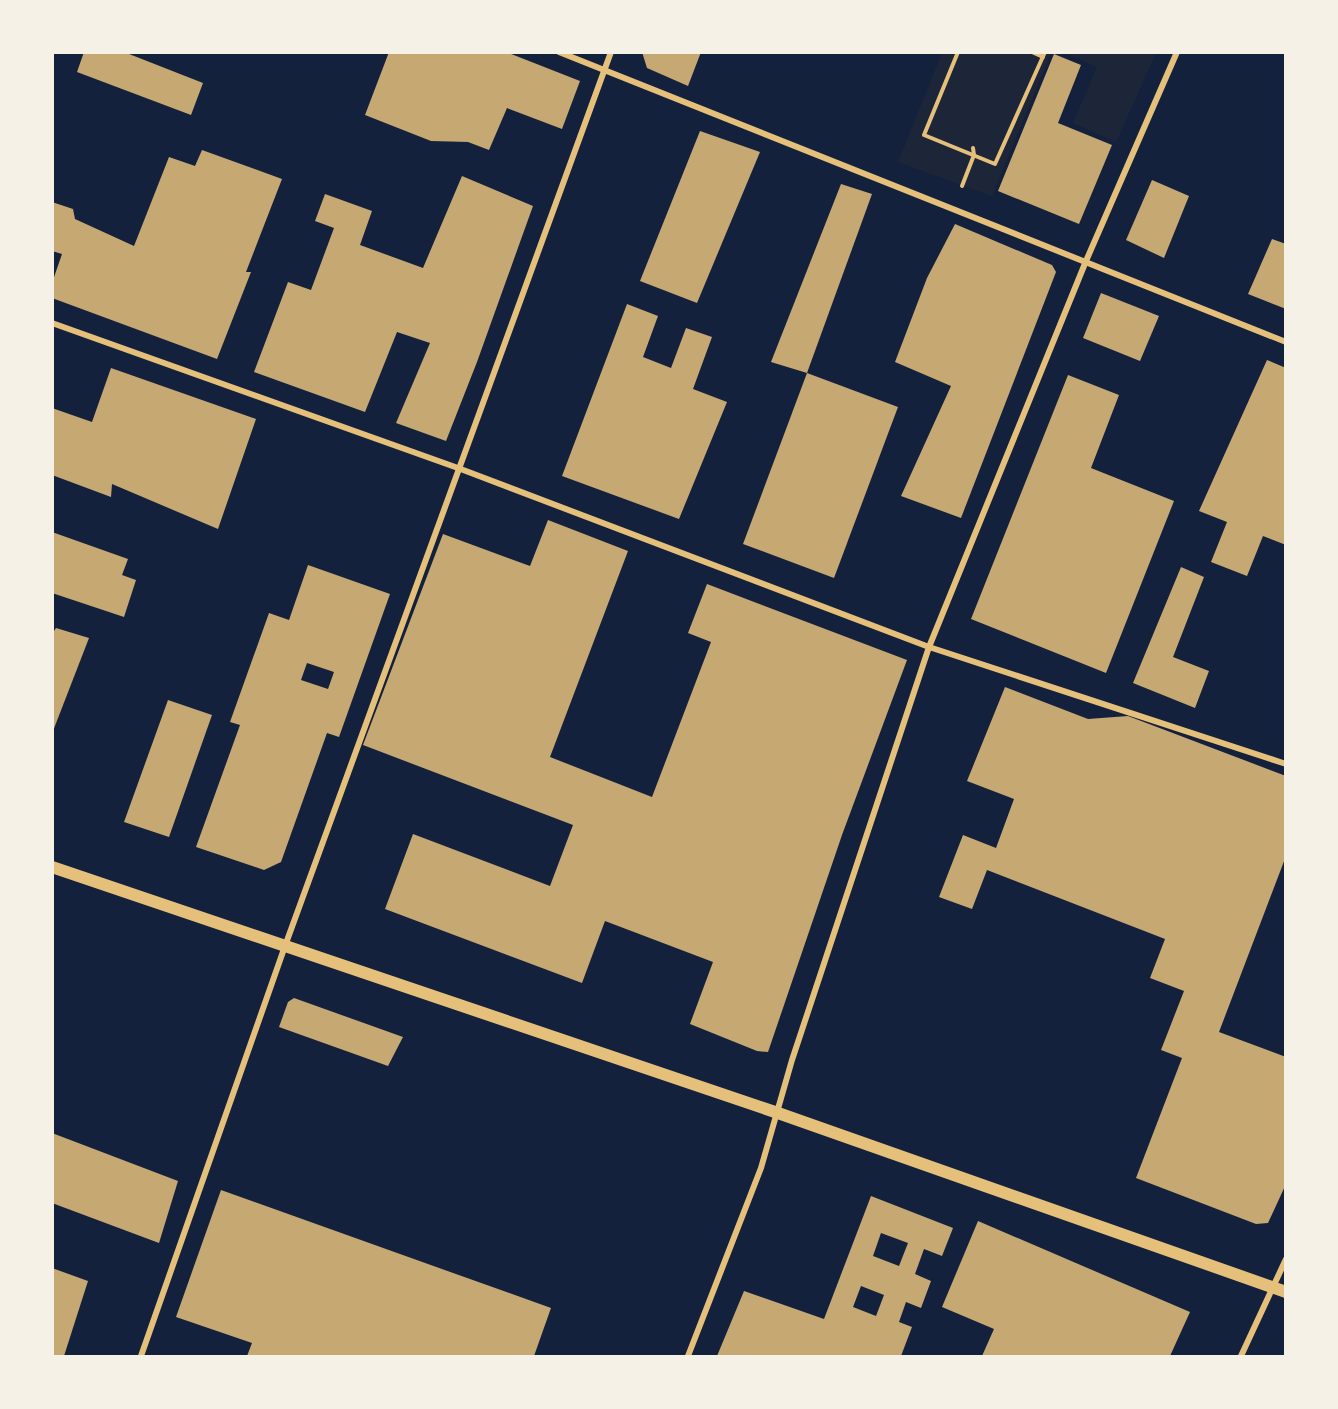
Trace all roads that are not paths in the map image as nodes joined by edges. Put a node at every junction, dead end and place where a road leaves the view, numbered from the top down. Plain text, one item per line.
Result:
1 (559, 52) edge
2 (611, 52) edge
3 (1177, 52) edge
4 (604, 70) junction
5 (1086, 261) junction
6 (52, 323) edge
7 (1286, 342) edge
8 (458, 468) junction
9 (929, 647) junction
10 (1286, 764) edge
11 (52, 867) edge
12 (285, 946) junction
13 (778, 1113) junction
14 (1286, 1259) edge
15 (1273, 1287) junction
16 (1286, 1292) edge
17 (141, 1356) edge
18 (688, 1356) edge
19 (1241, 1356) edge

1 - 4 street
2 - 4 street
3 - 5 street
4 - 5 street
4 - 8 street
5 - 7 street
5 - 9 street
6 - 8 street
8 - 9 street
8 - 12 street
9 - 10 street
9 - 13 street
11 - 12 main road
12 - 13 main road
12 - 17 street
13 - 15 main road
13 - 18 street
14 - 15 street
15 - 16 main road
15 - 19 street

